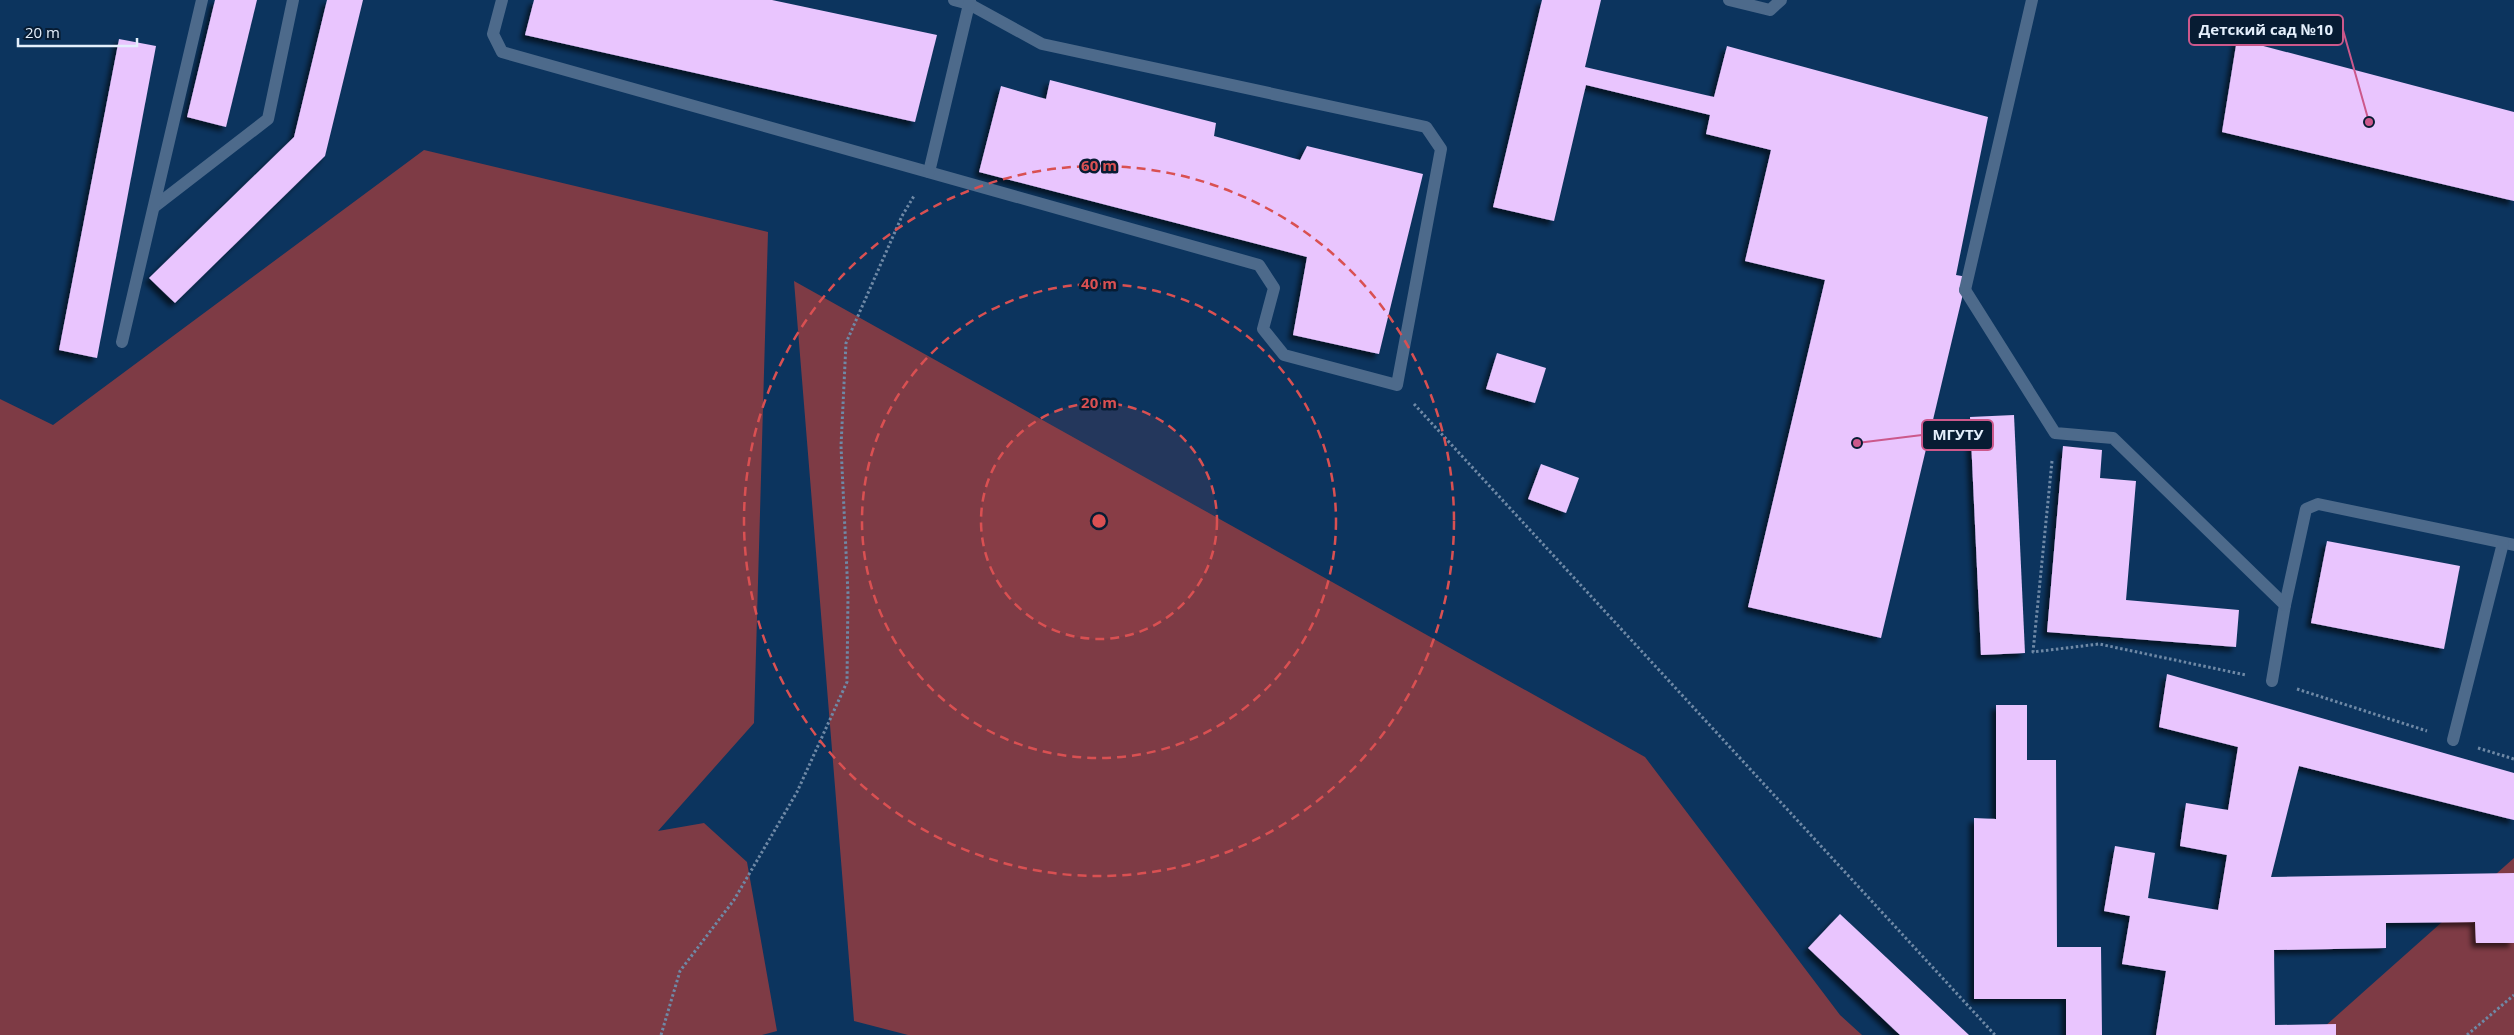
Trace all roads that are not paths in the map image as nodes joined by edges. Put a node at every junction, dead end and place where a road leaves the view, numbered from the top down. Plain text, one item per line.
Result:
1 (202, 0) edge
2 (293, 0) edge
3 (502, 0) edge
4 (954, 0) edge
5 (1729, 0) edge
6 (1781, 0) edge
7 (2032, 0) edge
8 (970, 2) edge
9 (929, 172) junction
10 (154, 207) junction
11 (122, 342) dead end
12 (2508, 544) edge
13 (2285, 605) junction
14 (2272, 681) road end
15 (2453, 740) road end

1 - 10 street
2 - 10 street
3 - 9 street
4 - 8 street
5 - 6 street
7 - 13 street
8 - 9 street
8 - 9 street
10 - 11 street
12 - 13 street
12 - 15 street
13 - 14 street

